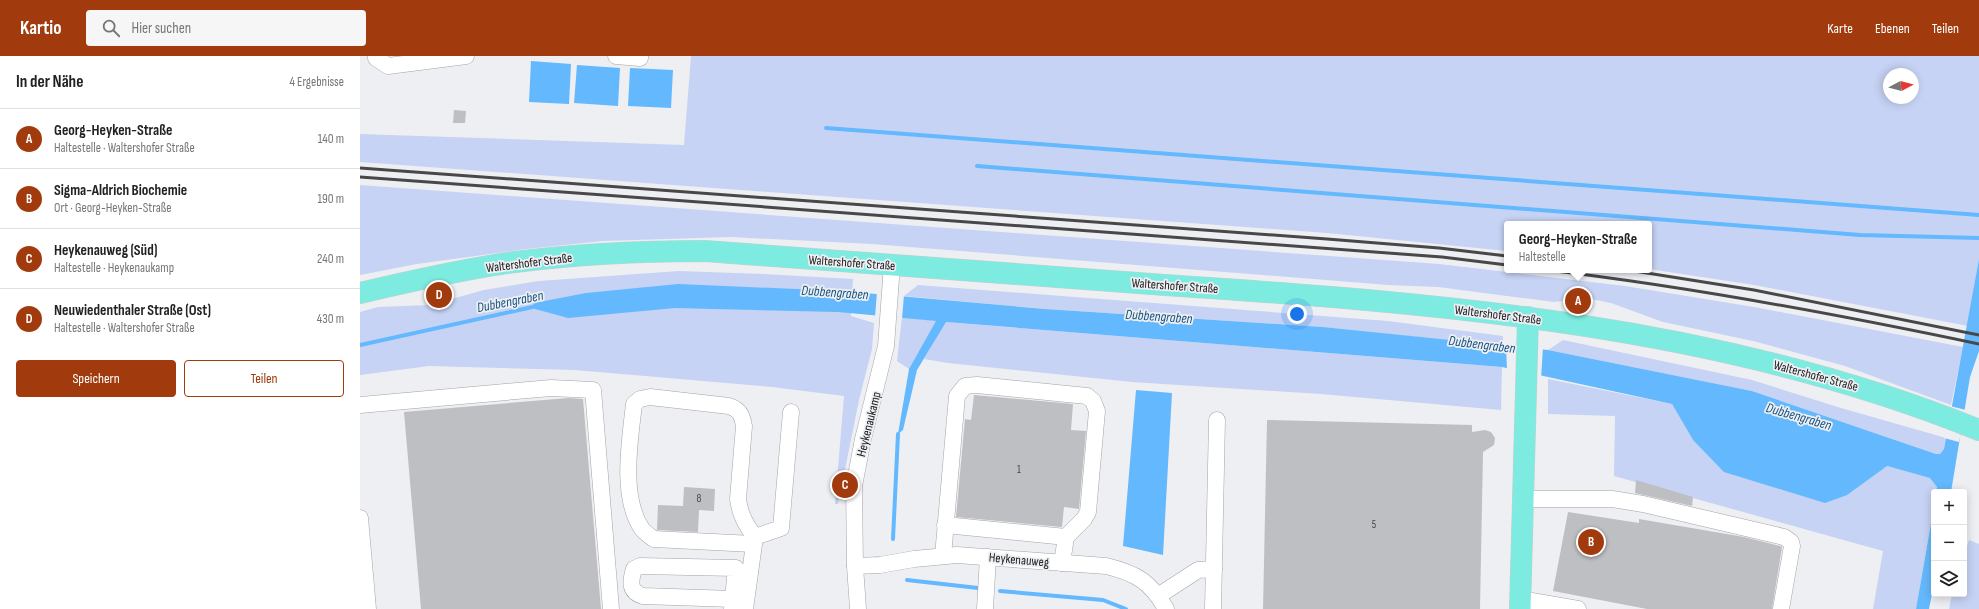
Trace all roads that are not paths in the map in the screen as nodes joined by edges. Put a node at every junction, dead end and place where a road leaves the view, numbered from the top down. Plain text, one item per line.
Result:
1 (376, 56) edge
2 (466, 56) edge
3 (616, 56) edge
4 (640, 56) edge
5 (892, 265) junction
6 (360, 293) edge
7 (1528, 317) junction
8 (360, 405) edge
9 (791, 412) dead end
10 (1218, 420) dead end
11 (1963, 424) edge
12 (1523, 499) junction
13 (360, 518) edge
14 (946, 526) junction
15 (1066, 537) junction
16 (754, 541) junction
17 (942, 556) junction
18 (988, 557) junction
19 (1062, 563) junction
20 (855, 566) junction
21 (1214, 569) junction
22 (1162, 602) edge
23 (1520, 604) edge
24 (985, 605) edge
25 (737, 606) edge
26 (368, 609) edge
27 (611, 609) edge
28 (858, 609) edge
29 (1213, 609) edge
30 (1578, 609) edge
31 (1781, 609) edge

1 - 2 street
3 - 4 street
5 - 6 main road, Waltershofer Straße
5 - 7 main road, Waltershofer Straße
5 - 20 street, Heykenaukamp
7 - 11 main road, Waltershofer Straße
7 - 12 main road
8 - 27 street
9 - 16 street
10 - 21 street
12 - 23 main road
12 - 31 street
13 - 26 street
14 - 15 street
14 - 15 street
14 - 17 street
15 - 19 street
16 - 16 street
16 - 25 street
17 - 18 street, Heykenauweg
17 - 20 street, Heykenauweg
18 - 19 street, Heykenauweg
18 - 24 street
19 - 22 street, Heykenauweg
20 - 28 street, Heykenaukamp
21 - 22 street
21 - 29 street
23 - 30 street
25 - 25 street

